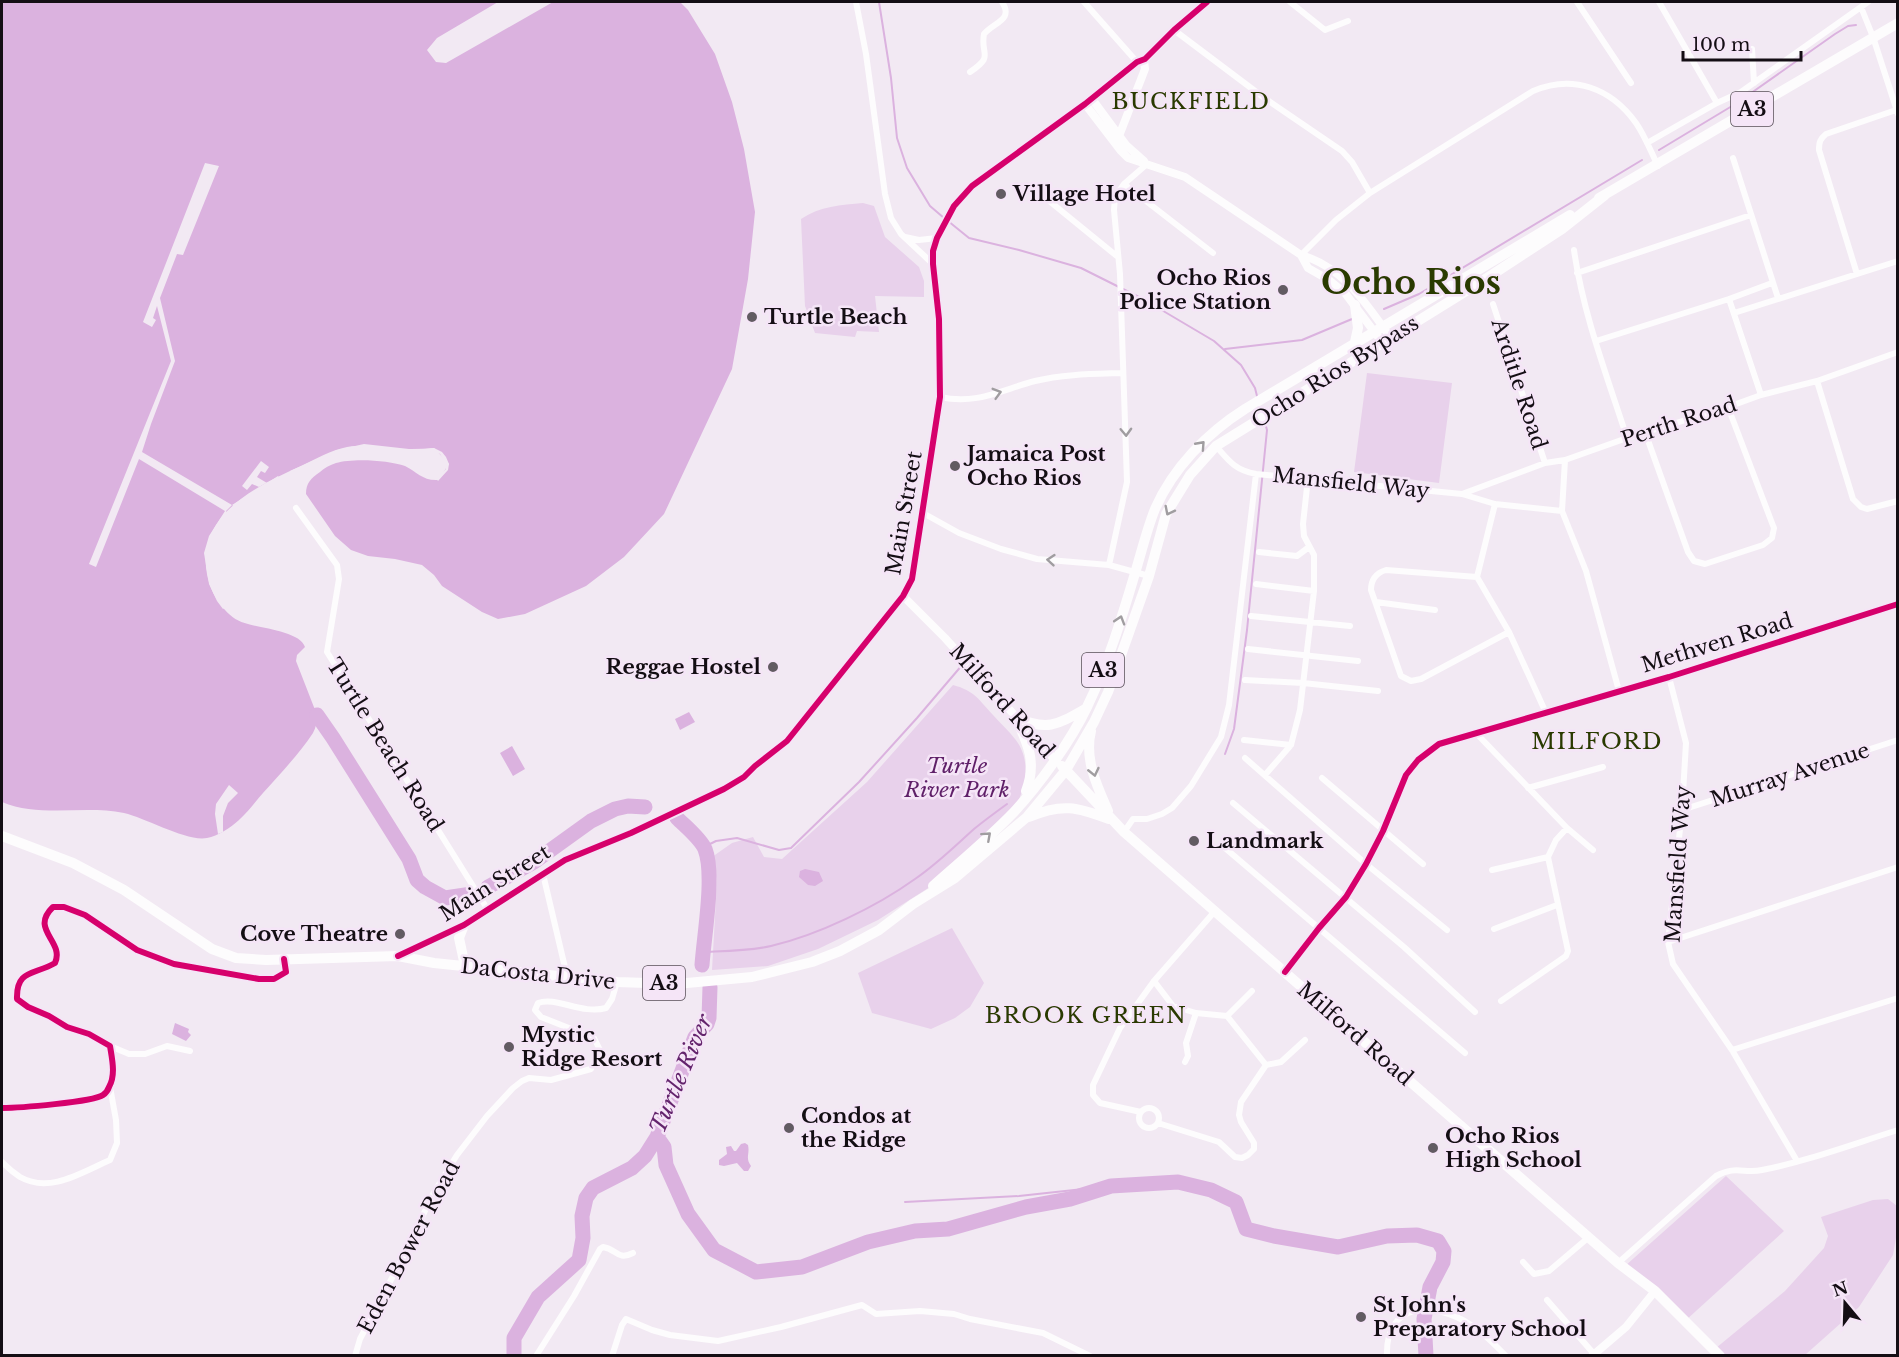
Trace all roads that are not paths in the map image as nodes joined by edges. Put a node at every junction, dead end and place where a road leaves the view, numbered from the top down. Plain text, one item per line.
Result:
1 (856, 2) edge
2 (1002, 2) edge
3 (1084, 2) edge
4 (1207, 2) edge
5 (1290, 2) edge
6 (1576, 2) edge
7 (1659, 2) edge
8 (1868, 2) edge
9 (1861, 7) junction
10 (1348, 21) dead end
11 (1898, 23) edge
12 (1174, 30) junction
13 (1873, 37) junction
14 (1752, 49) dead end
15 (1140, 61) junction
16 (970, 72) dead end
17 (1631, 83) dead end
18 (1754, 83) junction
19 (1088, 101) junction
20 (1717, 103) junction
21 (1897, 112) edge
22 (1119, 136) junction
23 (1647, 143) junction
24 (1733, 158) dead end
25 (1147, 164) junction
26 (1658, 165) junction
27 (1124, 184) junction
28 (1370, 193) junction
29 (1605, 195) junction
30 (1048, 200) dead end
31 (1750, 215) junction
32 (939, 234) junction
33 (904, 237) junction
34 (1574, 250) dead end
35 (1213, 253) dead end
36 (1301, 255) junction
37 (1118, 257) junction
38 (1898, 261) edge
39 (933, 264) junction
40 (1577, 273) junction
41 (1857, 274) junction
42 (1772, 283) junction
43 (1778, 298) junction
44 (1729, 299) junction
45 (1493, 304) dead end
46 (1355, 305) junction
47 (1734, 313) junction
48 (1378, 328) junction
49 (1386, 340) junction
50 (1596, 341) junction
51 (1355, 342) junction
52 (1898, 352) edge
53 (1124, 373) junction
54 (1816, 381) junction
55 (1761, 395) junction
56 (940, 397) junction
57 (1728, 407) junction
58 (1645, 432) junction
59 (1627, 438) junction
60 (1216, 446) junction
61 (1565, 460) junction
62 (1545, 463) junction
63 (1259, 474) junction
64 (1308, 478) junction
65 (1462, 494) junction
66 (1898, 501) edge
67 (1495, 504) junction
68 (296, 508) dead end
69 (1562, 511) junction
70 (923, 513) junction
71 (1309, 547) junction
72 (1259, 552) dead end
73 (1109, 565) junction
74 (1136, 572) junction
75 (1149, 576) junction
76 (1477, 577) junction
77 (1256, 584) dead end
78 (1314, 591) junction
79 (903, 596) junction
80 (1376, 602) junction
81 (1898, 604) edge
82 (1435, 610) dead end
83 (1251, 616) dead end
84 (1310, 622) junction
85 (1350, 626) dead end
86 (1509, 632) junction
87 (1248, 649) dead end
88 (1306, 655) junction
89 (1358, 661) dead end
90 (1669, 676) junction
91 (1245, 680) dead end
92 (1303, 683) junction
93 (1378, 691) dead end
94 (1619, 691) junction
95 (1086, 709) junction
96 (1546, 713) junction
97 (1016, 718) junction
98 (1094, 722) junction
99 (1476, 733) junction
100 (1244, 740) dead end
101 (1898, 740) edge
102 (1291, 745) junction
103 (1245, 758) dead end
104 (1055, 760) junction
105 (1603, 767) dead end
106 (1066, 770) junction
107 (1264, 776) junction
108 (1322, 778) dead end
109 (1528, 788) junction
110 (1233, 803) dead end
111 (1682, 810) junction
112 (1014, 812) junction
113 (1027, 817) junction
114 (1112, 820) junction
115 (1567, 828) junction
116 (1383, 831) junction
117 (1124, 832) junction
118 (2, 836) edge
119 (1225, 848) dead end
120 (1593, 850) dead end
121 (1548, 856) junction
122 (1366, 864) junction
123 (1423, 864) dead end
124 (1898, 867) edge
125 (1492, 870) dead end
126 (543, 873) junction
127 (1346, 897) junction
128 (913, 904) junction
129 (1557, 905) junction
130 (488, 910) junction
131 (1216, 910) junction
132 (464, 925) junction
133 (1319, 928) junction
134 (1494, 929) dead end
135 (1447, 930) dead end
136 (1668, 942) junction
137 (398, 956) junction
138 (284, 959) junction
139 (465, 966) junction
140 (1285, 972) junction
141 (567, 976) junction
142 (1154, 981) junction
143 (617, 982) junction
144 (1252, 991) dead end
145 (1898, 998) edge
146 (1501, 1001) dead end
147 (1475, 1012) dead end
148 (1196, 1013) junction
149 (1227, 1016) junction
150 (1305, 1040) dead end
151 (110, 1046) junction
152 (1732, 1050) junction
153 (190, 1051) dead end
154 (1465, 1053) dead end
155 (1185, 1062) dead end
156 (1266, 1065) junction
157 (110, 1087) junction
158 (2, 1108) edge
159 (1141, 1112) junction
160 (1158, 1122) junction
161 (1898, 1130) edge
162 (1797, 1161) junction
163 (2, 1162) edge
164 (1589, 1237) junction
165 (633, 1253) dead end
166 (1523, 1262) dead end
167 (1618, 1263) junction
168 (1655, 1291) junction
169 (1546, 1300) dead end
170 (1593, 1355) edge
171 (355, 1356) edge
172 (536, 1356) edge
173 (612, 1356) edge
174 (1090, 1356) edge
175 (1387, 1356) edge
176 (1506, 1356) edge
177 (1720, 1356) edge

1 - 33 street
2 - 16 street
3 - 15 street
4 - 12 street, Main Street
5 - 10 street
6 - 17 street
7 - 20 street
8 - 9 street
9 - 13 street
9 - 18 street
11 - 13 main road, A3
12 - 15 street, Main Street
12 - 28 street
13 - 21 street
13 - 26 main road, A3
14 - 18 street
15 - 19 street, Main Street
15 - 22 street
18 - 20 street
19 - 22 street
19 - 25 street
19 - 32 street, Main Street
20 - 23 street
21 - 41 street
22 - 25 street
23 - 26 street
23 - 28 street
24 - 31 street
25 - 27 street
25 - 36 street
26 - 29 main road, A3
27 - 35 street
27 - 37 street
28 - 36 street
29 - 48 main road, Ocho Rios Bypass / A3
29 - 49 main road, Ocho Rios Bypass / A3
30 - 37 street
31 - 40 street
31 - 42 street
32 - 33 street
32 - 39 street, Main Street
33 - 39 street
34 - 40 street
36 - 46 street
36 - 48 street
37 - 53 street
38 - 41 street
39 - 56 street, Main Street
40 - 50 street
41 - 43 street
42 - 43 street
42 - 44 street
43 - 47 street
44 - 47 street
44 - 50 street
45 - 62 street, Arditle Road
46 - 48 street
46 - 51 main road
47 - 55 street
48 - 49 street
48 - 51 main road, Ocho Rios Bypass / A3
49 - 60 main road, Ocho Rios Bypass / A3
50 - 59 street
74 -> 51 main road, Ocho Rios Bypass / A3
52 - 54 street, Perth Road
56 -> 53 street
53 -> 73 street
54 - 55 street, Perth Road
54 - 66 street
55 - 57 street, Perth Road
56 - 70 street, Main Street
57 - 58 street, Perth Road
57 - 58 street
58 - 59 street, Perth Road
59 - 61 street, Perth Road
60 - 63 street, Mansfield Way
60 -> 75 main road, Ocho Rios Bypass / A3
61 - 62 street, Perth Road
61 - 69 street
62 - 65 street, Perth Road
63 - 64 street, Mansfield Way
63 - 117 street
64 - 65 street, Mansfield Way
64 - 71 street
65 - 67 street, Mansfield Way
67 - 69 street, Mansfield Way
67 - 76 street
68 - 130 street, Turtle Beach Road
69 - 94 street
73 -> 70 street
70 - 79 street, Main Street
71 - 72 street
71 - 78 street
73 - 74 street
74 - 75 street
95 -> 74 main road, Ocho Rios Bypass / A3
75 - 98 main road, Ocho Rios Bypass / A3
76 - 80 street
76 - 86 street
77 - 78 street
78 - 84 street
79 - 97 street, Milford Road
79 - 126 street, Main Street
80 - 82 street
80 - 86 street
81 - 90 street, Methven Road
83 - 84 street
84 - 85 street
84 - 88 street
86 - 96 street
87 - 88 street
88 - 89 street
88 - 92 street
90 - 94 street, Methven Road
90 - 111 street, Mansfield Way
91 - 92 street
92 - 93 street
92 - 102 street
94 - 96 street, Methven Road
95 - 97 main road
95 - 104 main road, Ocho Rios Bypass / A3
96 - 99 street, Methven Road
97 - 104 street, Milford Road
97 - 112 main road
98 - 106 main road, Ocho Rios Bypass / A3
98 -> 114 main road
99 - 109 street
99 - 116 street, Methven Road
100 - 102 street
101 - 111 street, Murray Avenue
102 - 107 street
103 - 107 street
104 - 106 main road, Milford Road
104 - 112 main road, Ocho Rios Bypass / A3
105 - 109 street
106 - 113 main road, Ocho Rios Bypass / A3
106 - 114 main road, Milford Road
107 - 122 street
108 - 116 street
109 - 115 street
110 - 127 street
111 - 136 street, Mansfield Way
128 -> 112 main road, Ocho Rios Bypass / A3
113 - 114 main road
113 - 128 main road, Ocho Rios Bypass / A3
114 - 117 main road, Milford Road
115 - 120 street
115 - 121 street
116 - 122 street, Methven Road
116 - 123 street
117 - 131 main road, Milford Road
118 - 138 main road, A3
119 - 133 street
121 - 125 street
121 - 129 street
122 - 127 street, Methven Road
122 - 135 street
124 - 136 street
126 - 130 street, Main Street
126 - 141 street
127 - 133 street, Methven Road
127 - 147 street
128 - 143 main road, DaCosta Drive / A3
129 - 134 street
129 - 146 street
130 - 132 street, Main Street
131 - 140 main road, Milford Road
131 - 142 street
132 - 137 street, Main Street
132 - 139 main road
133 - 140 street, Methven Road
133 - 154 street
136 - 152 street, Mansfield Way
137 - 138 main road, A3
137 - 139 main road, DaCosta Drive / A3
138 - 151 street
139 - 141 main road, DaCosta Drive / A3
140 - 164 main road, Milford Road
141 - 143 main road, DaCosta Drive / A3
142 - 148 street
142 - 159 street
143 - 171 street, Eden Bower Road
144 - 149 street
145 - 152 street
148 - 149 street
148 - 155 street
149 - 156 street
150 - 156 street
151 - 153 street
151 - 157 street
152 - 162 street, Mansfield Way
156 - 160 street
157 - 158 street
157 - 163 street
159 - 160 street
159 - 160 street
161 - 162 street
162 - 167 street
164 - 166 street
164 - 167 main road, Milford Road
165 - 172 street
167 - 168 main road, Milford Road
168 - 170 street
168 - 177 main road, Milford Road
169 - 170 street
173 - 174 street
175 - 176 street

